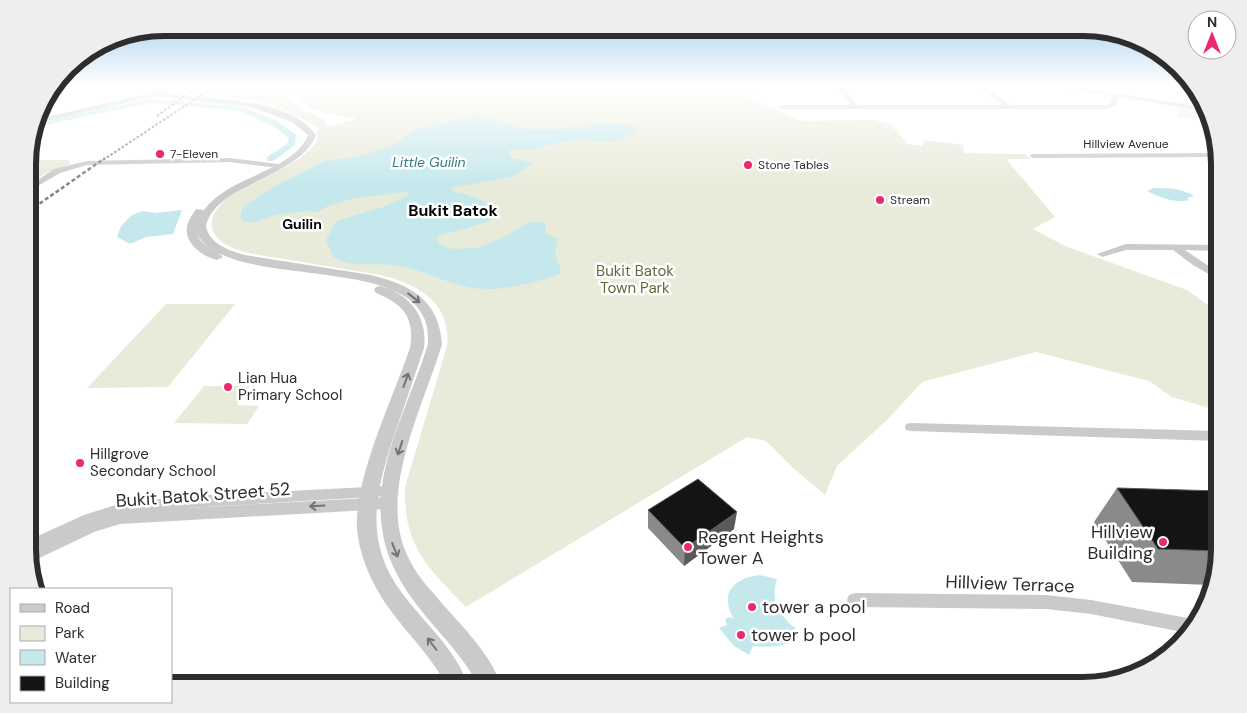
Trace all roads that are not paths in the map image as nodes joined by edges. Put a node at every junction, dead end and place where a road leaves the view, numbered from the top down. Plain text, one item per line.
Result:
1 (282, 119) edge
2 (1210, 155) edge
3 (1033, 156) dead end
4 (273, 167) junction
5 (36, 184) edge
6 (36, 189) edge
7 (1176, 248) junction
8 (1210, 248) edge
9 (1102, 254) dead end
10 (1210, 272) edge
11 (911, 427) dead end
12 (1210, 436) edge
13 (388, 497) junction
14 (367, 498) junction
15 (36, 544) edge
16 (36, 553) edge
17 (855, 600) dead end
18 (1185, 625) edge
19 (452, 677) edge
20 (485, 677) edge

1 - 4 street
2 - 3 street, Hillview Avenue
4 - 5 street
4 - 6 street
4 -> 13 street
14 -> 4 street
7 - 8 street
7 - 9 street
7 - 10 street
11 - 12 street
13 - 14 street, Bukit Batok Street 52
13 -> 20 street
14 - 15 street, Bukit Batok Street 52
14 -> 16 street, Bukit Batok Street 52
19 -> 14 street
17 - 18 street, Hillview Terrace

